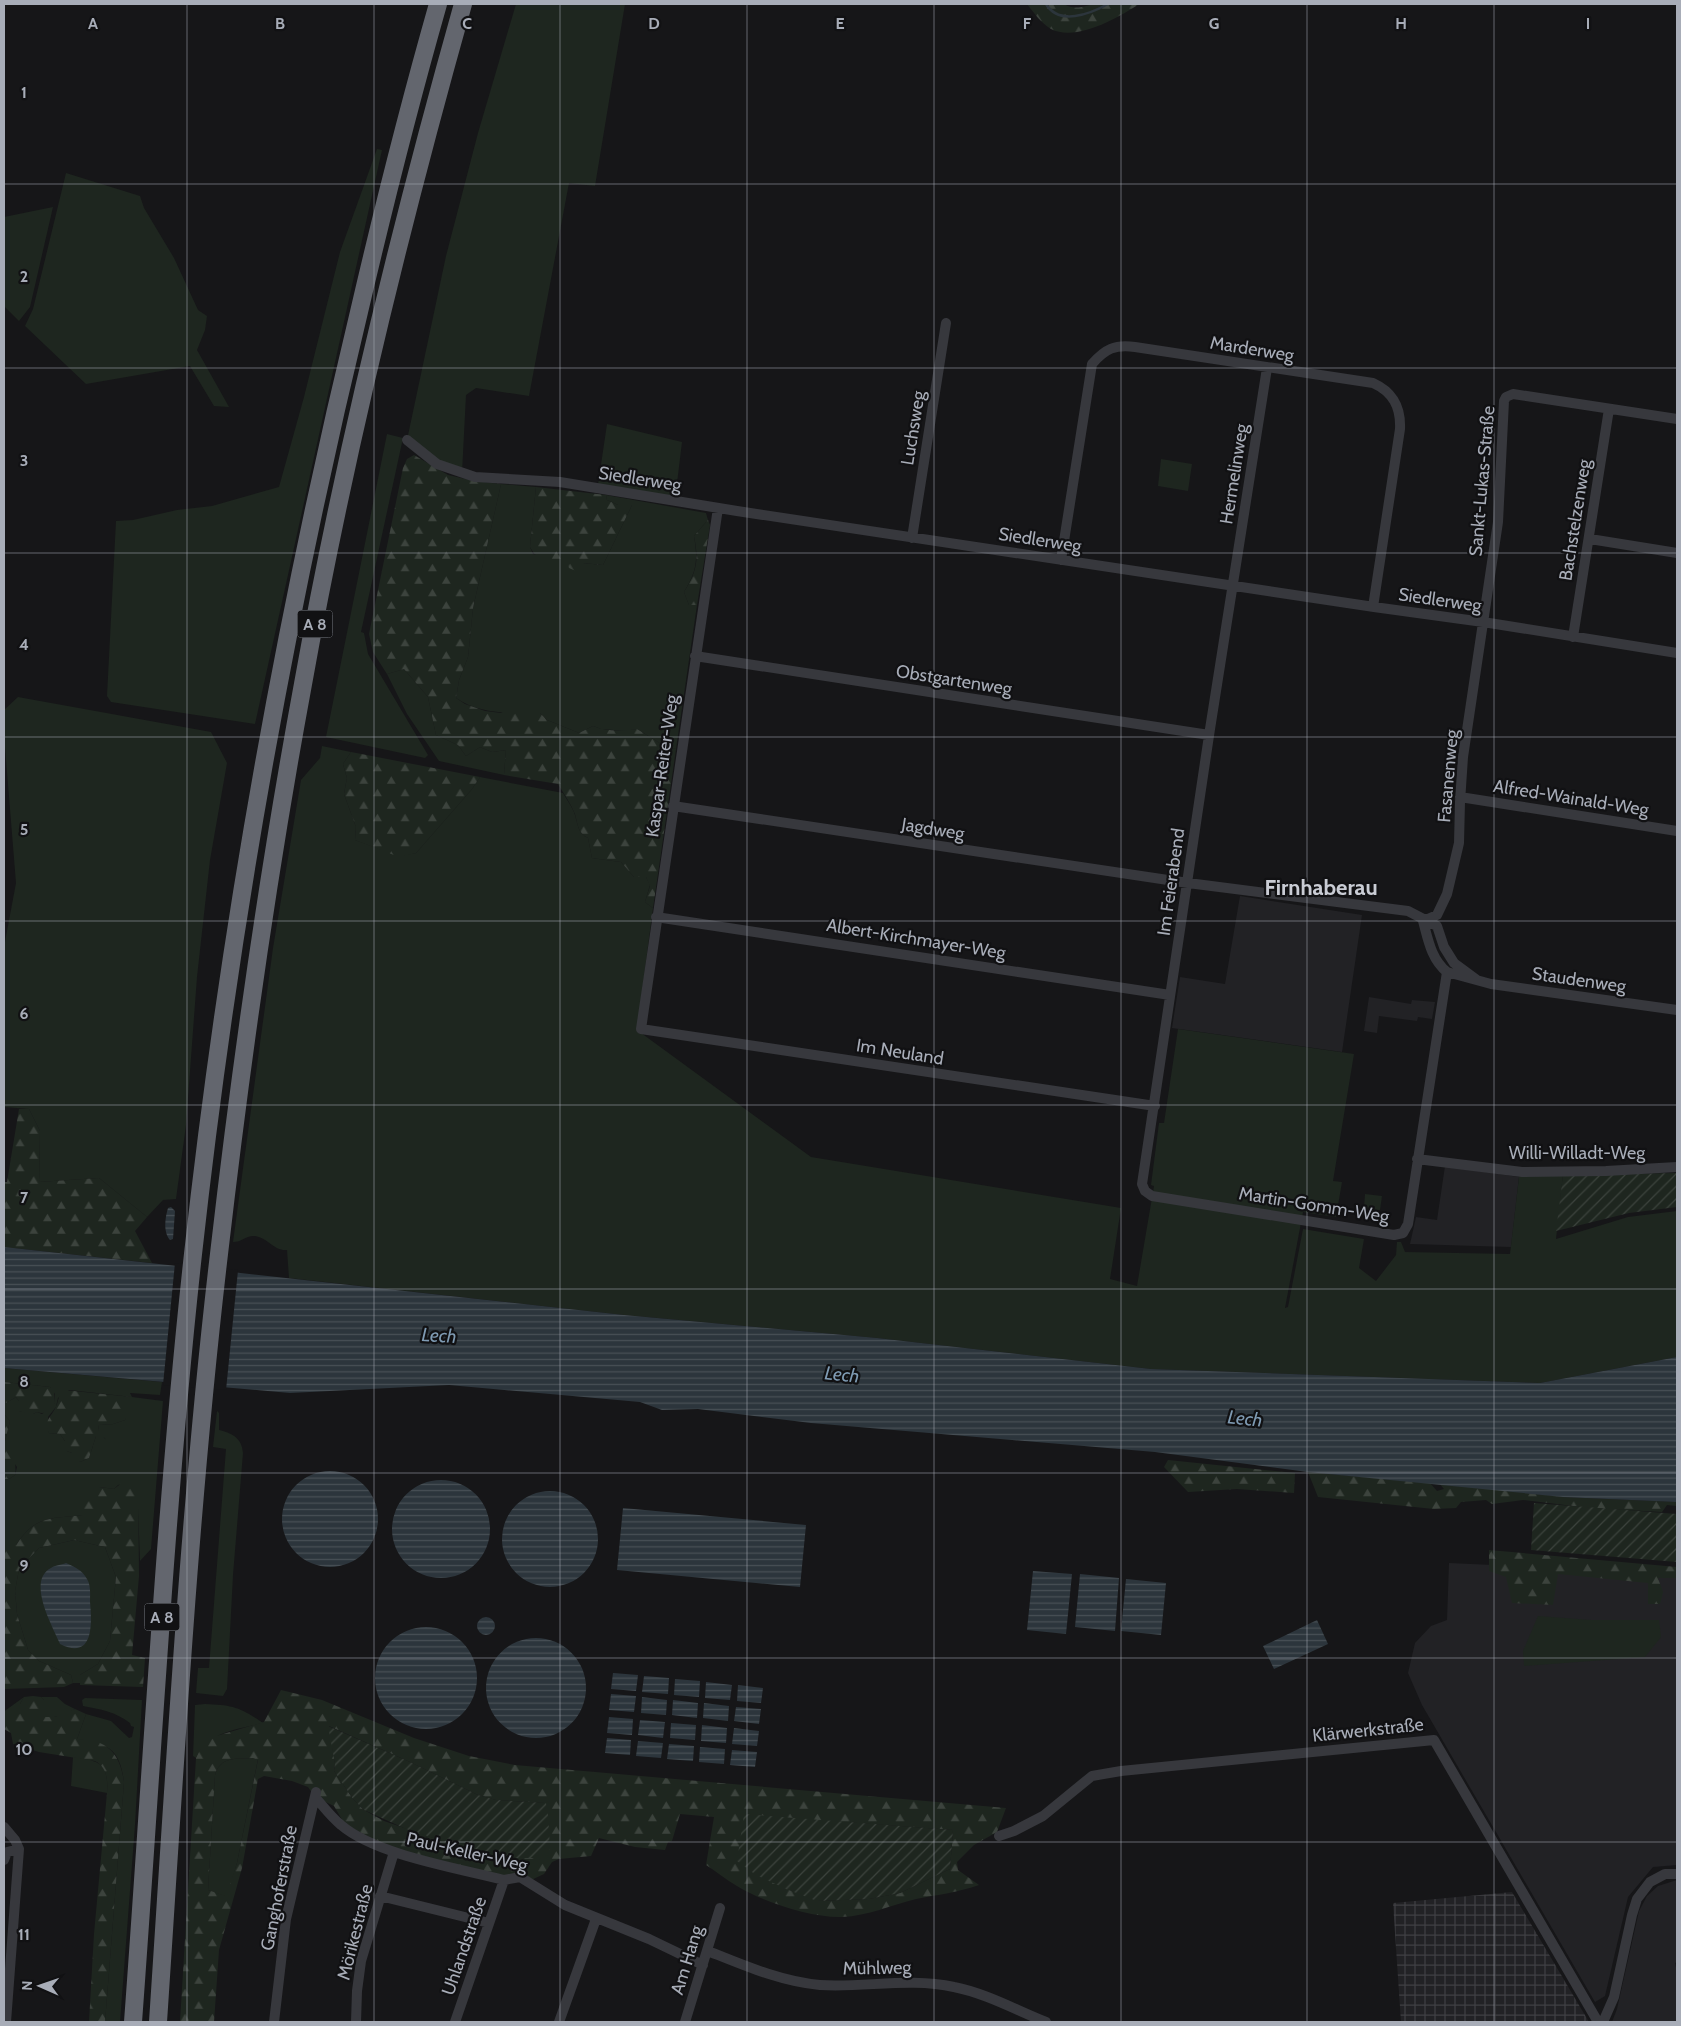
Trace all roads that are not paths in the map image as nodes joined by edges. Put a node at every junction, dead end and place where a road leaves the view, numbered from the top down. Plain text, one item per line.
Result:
1 (438, 4) edge
2 (463, 4) edge
3 (946, 323) dead end
4 (1267, 368) junction
5 (1609, 409) junction
6 (1677, 419) edge
7 (407, 440) dead end
8 (718, 508) junction
9 (912, 538) junction
10 (1590, 539) junction
11 (1677, 553) edge
12 (1061, 560) junction
13 (1232, 585) junction
14 (1373, 607) junction
15 (1483, 622) junction
16 (1573, 637) junction
17 (1677, 653) edge
18 (695, 656) junction
19 (1209, 735) junction
20 (1460, 797) junction
21 (673, 806) junction
22 (1677, 831) edge
23 (1188, 883) junction
24 (656, 917) junction
25 (1423, 920) junction
26 (1446, 972) junction
27 (1477, 980) junction
28 (1170, 995) junction
29 (1677, 1010) edge
30 (641, 1029) joint
31 (1154, 1106) junction
32 (1418, 1160) junction
33 (1677, 1167) edge
34 (1142, 1184) joint
35 (315, 1794) joint
36 (4, 1827) edge
37 (998, 1836) dead end
38 (19, 1849) junction
39 (394, 1852) junction
40 (4, 1860) edge
41 (1677, 1874) edge
42 (504, 1880) junction
43 (380, 1896) junction
44 (720, 1908) dead end
45 (596, 1919) junction
46 (489, 1923) junction
47 (708, 1951) junction
48 (703, 1965) junction
49 (6, 1996) edge
50 (6, 2022) edge
51 (133, 2022) edge
52 (158, 2022) edge
53 (274, 2022) edge
54 (356, 2022) edge
55 (455, 2022) edge
56 (559, 2022) edge
57 (686, 2022) edge
58 (1046, 2022) edge
59 (1598, 2022) edge
60 (1603, 2022) edge

1 - 51 highway, A 8
2 - 52 highway, A 8
3 - 9 street, Luchsweg
4 - 12 street, Marderweg
4 - 13 street, Hermelinweg
4 - 14 street, Marderweg
5 - 6 street, Sankt-Lukas-Straße
5 - 10 street, Bachstelzenweg
5 - 15 street, Sankt-Lukas-Straße
7 - 8 street, Siedlerweg
8 - 9 street, Siedlerweg
8 - 18 street, Kaspar-Reiter-Weg
9 - 12 street, Siedlerweg
10 - 11 street
10 - 16 street, Bachstelzenweg
12 - 13 street, Siedlerweg
13 - 14 street, Siedlerweg
13 - 19 street, Im Feierabend
14 - 15 street, Siedlerweg
15 - 16 street, Siedlerweg
15 - 20 street, Fasanenweg
16 - 17 street, Siedlerweg
18 - 19 street, Obstgartenweg
18 - 21 street, Kaspar-Reiter-Weg
19 - 23 street, Im Feierabend
20 - 22 street, Alfred-Wainald-Weg
20 - 25 street, Fasanenweg
21 - 23 street, Jagdweg
21 - 24 street, Kaspar-Reiter-Weg
23 - 25 street, Jagdweg
23 - 28 street, Im Feierabend
24 - 28 street, Albert-Kirchmayer-Weg
24 - 30 street, Kaspar-Reiter-Weg
25 - 26 street
25 - 27 street
26 - 27 street
26 - 32 street, Martin-Gomm-Weg
27 - 29 street, Staudenweg
28 - 31 street, Im Feierabend
30 - 31 street, Im Neuland
31 - 34 street, Im Feierabend
32 - 33 street, Willi-Willadt-Weg
32 - 34 street, Martin-Gomm-Weg
35 - 39 street, Paul-Keller-Weg
35 - 53 street, Ganghoferstraße
36 - 38 street
37 - 59 street, Klärwerkstraße
38 - 40 street
38 - 49 street
39 - 42 street, Paul-Keller-Weg
39 - 43 street, Mörikestraße
41 - 60 street
42 - 45 street, Paul-Keller-Weg
42 - 46 street, Uhlandstraße
43 - 46 street
43 - 54 street, Mörikestraße
44 - 47 street, Am Hang
45 - 48 street, Paul-Keller-Weg
45 - 56 street
46 - 55 street, Uhlandstraße
47 - 48 street, Am Hang
47 - 58 street, Mühlweg
48 - 57 street, Am Hang
49 - 50 street

